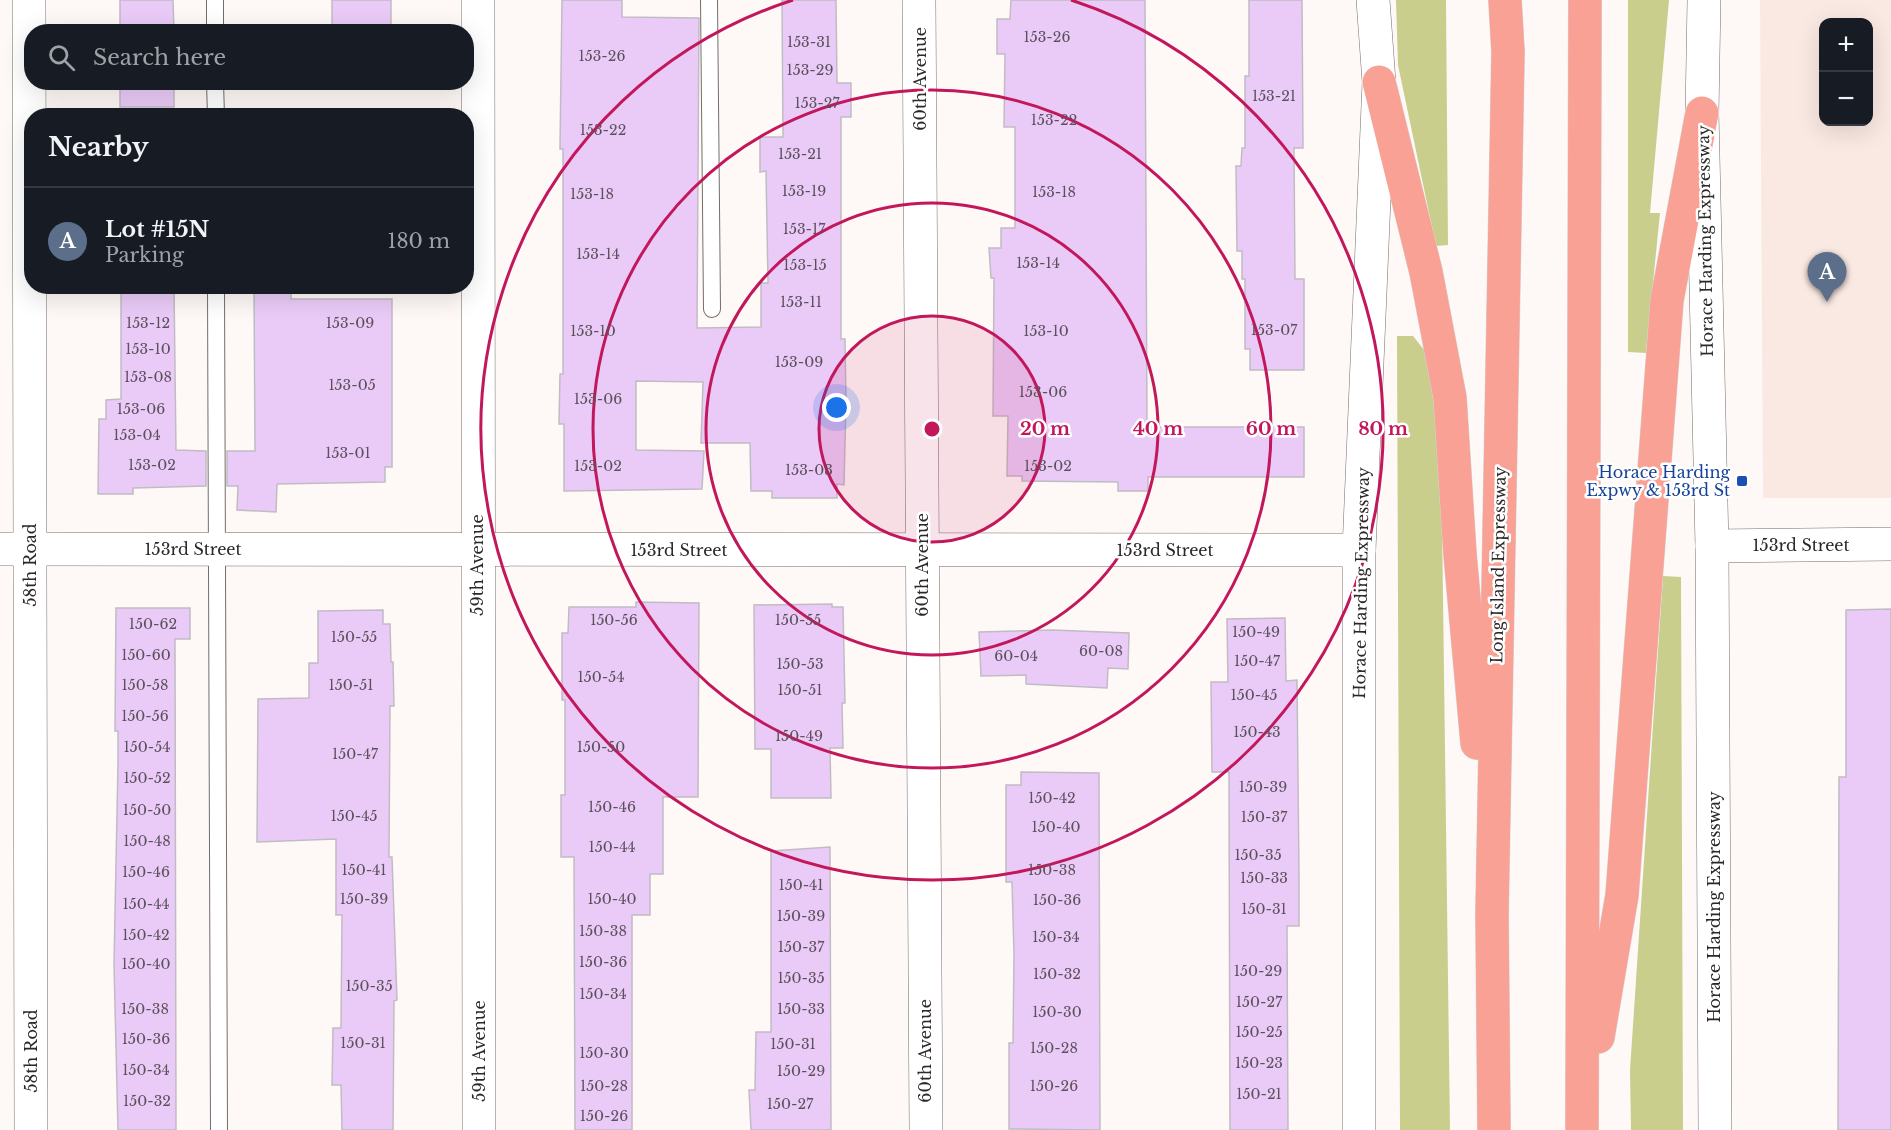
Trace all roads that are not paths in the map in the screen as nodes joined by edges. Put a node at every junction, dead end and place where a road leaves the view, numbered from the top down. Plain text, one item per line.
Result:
1 (29, 0) edge
2 (215, 0) edge
3 (478, 0) edge
4 (709, 0) edge
5 (919, 0) edge
6 (1373, 0) edge
7 (1505, 0) edge
8 (1585, 0) edge
9 (1704, 0) edge
10 (28, 24) edge
11 (215, 24) edge
12 (1379, 82) junction
13 (27, 90) edge
14 (215, 90) edge
15 (26, 108) edge
16 (216, 108) edge
17 (1702, 113) junction
18 (24, 196) edge
19 (216, 294) edge
20 (712, 309) dead end
21 (1891, 544) edge
22 (1712, 546) junction
23 (15, 549) edge
24 (218, 549) junction
25 (477, 549) junction
26 (922, 550) junction
27 (1359, 550) junction
28 (1492, 914) junction
29 (31, 1130) edge
30 (219, 1130) edge
31 (479, 1130) edge
32 (926, 1130) edge
33 (1359, 1130) edge
34 (1494, 1130) edge
35 (1582, 1130) edge
36 (1715, 1130) edge

1 - 10 street, 58th Road
2 - 11 lane
3 - 25 street, 59th Avenue
4 - 20 lane
5 - 26 street, 60th Avenue
6 - 12 street, Horace Harding Expressway
7 - 28 highway, Long Island Expressway
8 - 35 highway
9 - 17 street, Horace Harding Expressway
12 - 27 street, Horace Harding Expressway
12 - 28 highway
13 - 15 street, 58th Road
14 - 16 lane
17 - 22 street, Horace Harding Expressway
17 - 35 highway
18 - 23 street, 58th Road
19 - 24 lane
21 - 22 street, 153rd Street
22 - 36 street, Horace Harding Expressway
23 - 24 street, 153rd Street
23 - 29 street, 58th Road
24 - 25 street, 153rd Street
24 - 30 lane
25 - 26 street, 153rd Street
25 - 31 street, 59th Avenue
26 - 27 street, 153rd Street
26 - 32 street, 60th Avenue
27 - 33 street, Horace Harding Expressway
28 - 34 highway, Long Island Expressway

